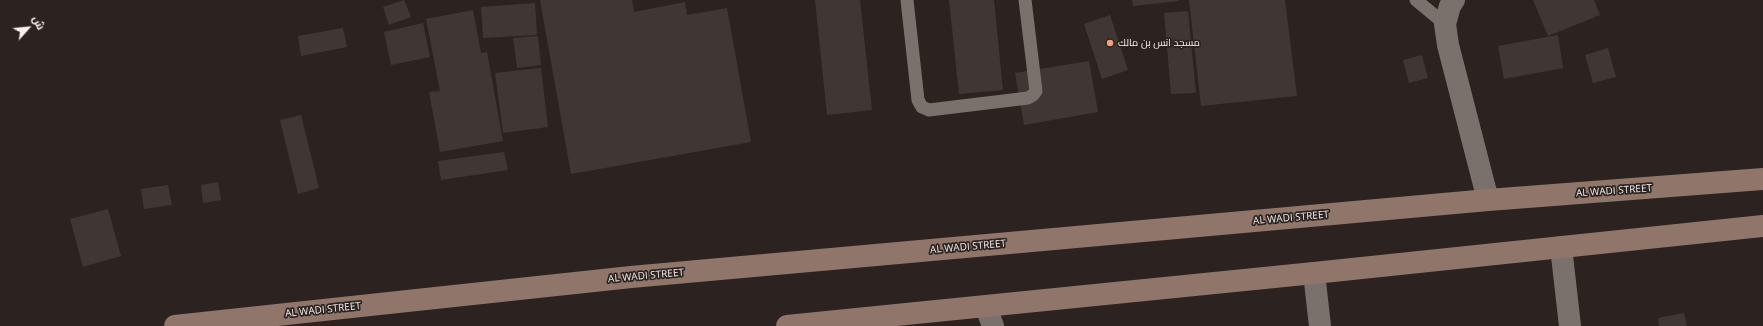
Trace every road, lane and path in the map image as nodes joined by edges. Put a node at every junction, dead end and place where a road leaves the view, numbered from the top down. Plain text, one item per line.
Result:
1 (907, 0) edge
2 (1025, 0) edge
3 (1416, 0) edge
4 (1454, 0) edge
5 (1445, 24) junction
6 (1763, 179) edge
7 (1488, 200) junction
8 (1763, 226) edge
9 (1561, 247) junction
10 (1314, 273) junction
11 (990, 316) edge
12 (175, 326) edge
13 (787, 326) edge
14 (1320, 326) edge
15 (1570, 326) edge

1 - 2 lane
3 - 5 lane
4 - 5 street
5 - 7 street
6 - 7 main road, AL WADI STREET
7 - 12 main road, AL WADI STREET
8 - 9 main road
9 - 10 main road
9 - 15 street
10 - 11 main road
10 - 14 street
11 - 13 main road

